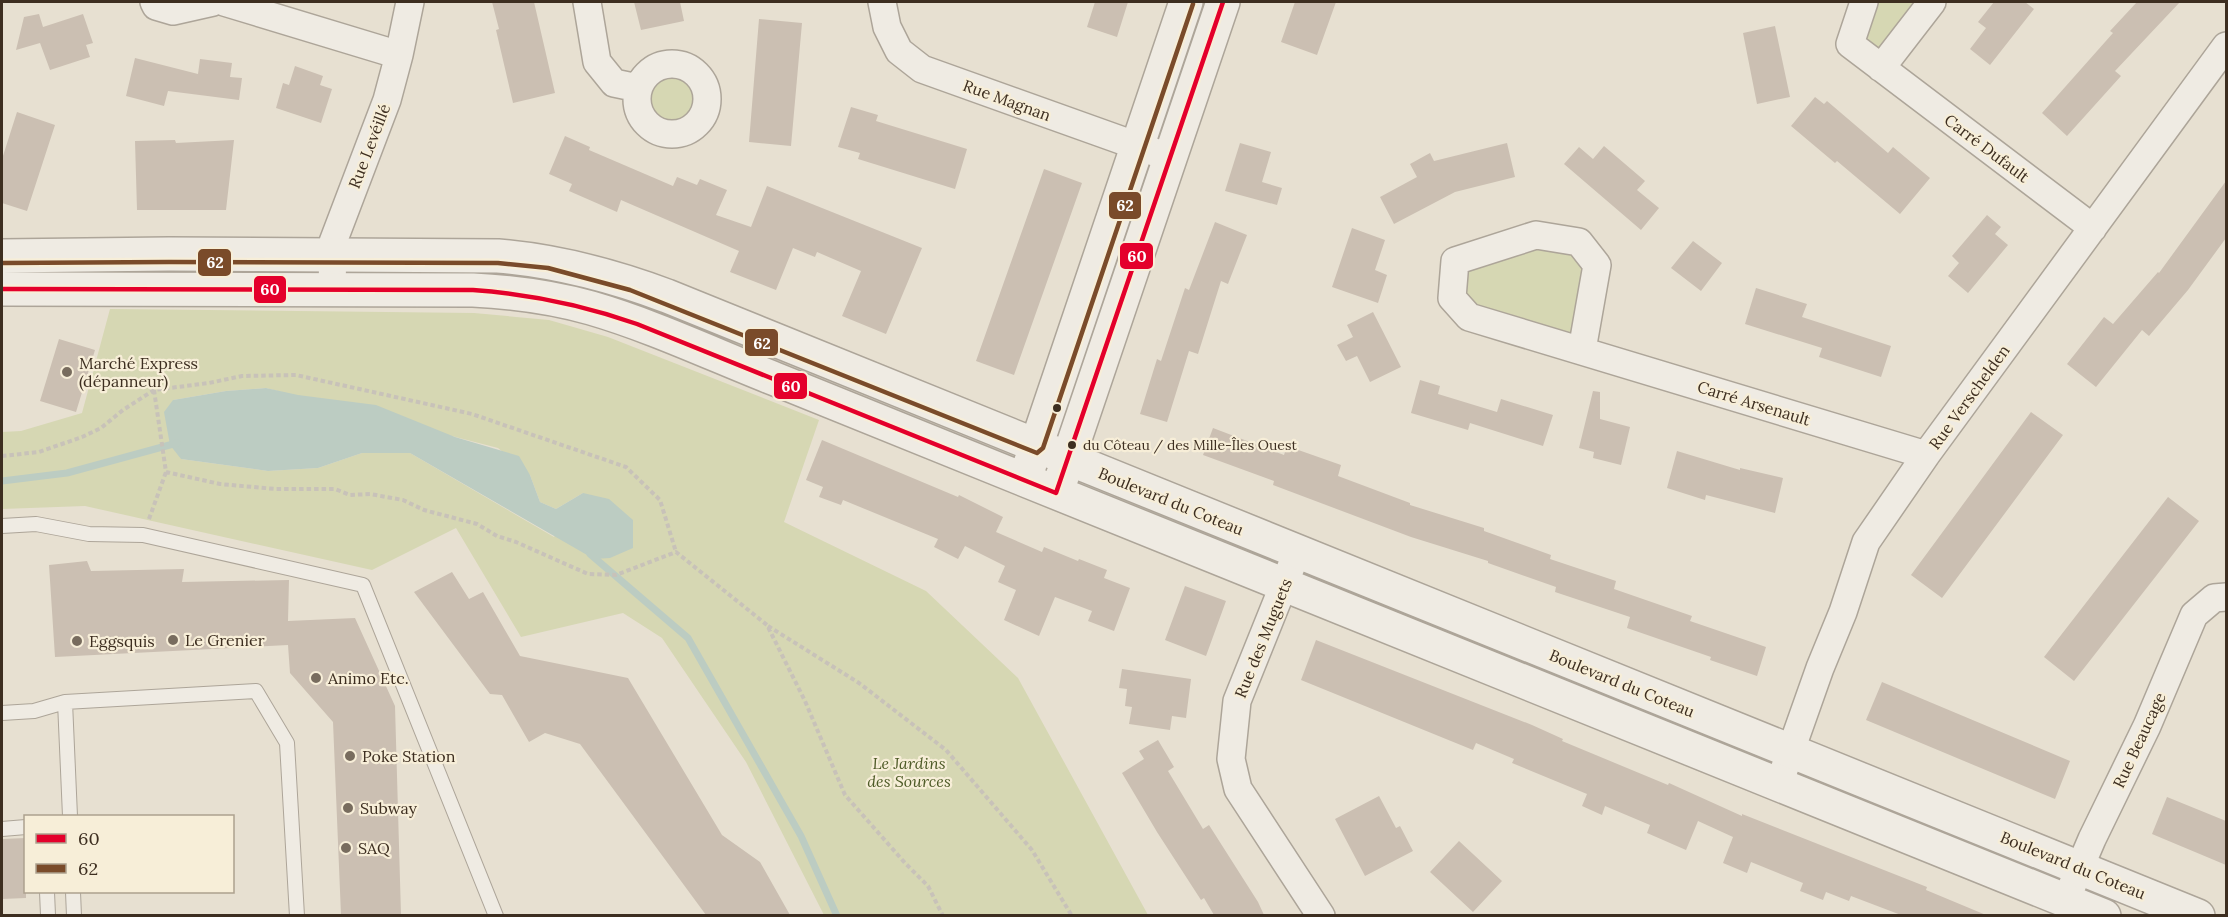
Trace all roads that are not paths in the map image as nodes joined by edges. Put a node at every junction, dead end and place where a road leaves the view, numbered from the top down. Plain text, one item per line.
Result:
1 (154, 2) edge
2 (213, 2) edge
3 (224, 2) edge
4 (410, 2) edge
5 (587, 2) edge
6 (882, 2) edge
7 (1186, 2) edge
8 (1223, 2) edge
9 (1864, 2) edge
10 (1932, 2) edge
11 (2226, 46) edge
12 (399, 55) junction
13 (1881, 68) junction
14 (638, 88) dead end
15 (1138, 146) junction
16 (1171, 157) junction
17 (2093, 228) junction
18 (331, 255) junction
19 (8, 256) edge
20 (8, 289) edge
21 (332, 290) junction
22 (1582, 350) junction
23 (1036, 446) junction
24 (1926, 455) junction
25 (1069, 460) junction
26 (1024, 480) junction
27 (1056, 493) junction
28 (2, 526) edge
29 (1297, 552) junction
30 (1284, 585) junction
31 (2226, 597) edge
32 (65, 702) junction
33 (2, 712) edge
34 (1792, 752) junction
35 (1779, 784) junction
36 (70, 815) edge
37 (24, 827) edge
38 (2, 829) edge
39 (2080, 868) junction
40 (46, 893) edge
41 (74, 893) edge
42 (2066, 900) junction
43 (48, 915) edge
44 (74, 915) edge
45 (297, 915) edge
46 (496, 915) edge
47 (1321, 915) edge
48 (2104, 915) edge
49 (2198, 915) edge

1 - 2 street
3 - 12 street
4 - 12 street, Rue Levéillé
5 - 14 street
6 - 15 street, Rue Magnan
7 - 15 street
8 - 16 street
9 - 13 street, Carré Dufault
10 - 13 street
11 - 17 street, Rue Verschelden
12 - 18 street, Rue Levéillé
13 - 17 street, Carré Dufault
15 - 16 street, Rue Magnan
15 - 23 street
16 - 25 street
17 - 24 street, Rue Verschelden
18 - 19 street, Boulevard du Coteau
18 - 21 street, Rue Levéillé
18 - 23 street, Boulevard du Coteau
19 - 20 lane
20 - 21 street
21 - 26 street
22 - 22 street, Carré Arsenault
22 - 24 street, Carré Arsenault
23 - 25 street, Boulevard du Coteau
23 - 26 street
24 - 34 street, Rue Verschelden
25 - 27 street
25 - 29 street, Boulevard du Coteau
26 - 27 street
27 - 30 street
28 - 46 lane
29 - 30 street, Rue des Muguets
29 - 34 street, Boulevard du Coteau
30 - 35 street
30 - 47 street, Rue des Muguets
31 - 39 street, Rue Beaucage
32 - 33 lane
32 - 36 lane
32 - 45 lane
34 - 35 street, Rue Verschelden
34 - 39 street, Boulevard du Coteau
35 - 42 street
37 - 38 lane
39 - 42 street, Rue Beaucage
39 - 49 street, Boulevard du Coteau
40 - 43 lane
41 - 44 lane
42 - 48 street

